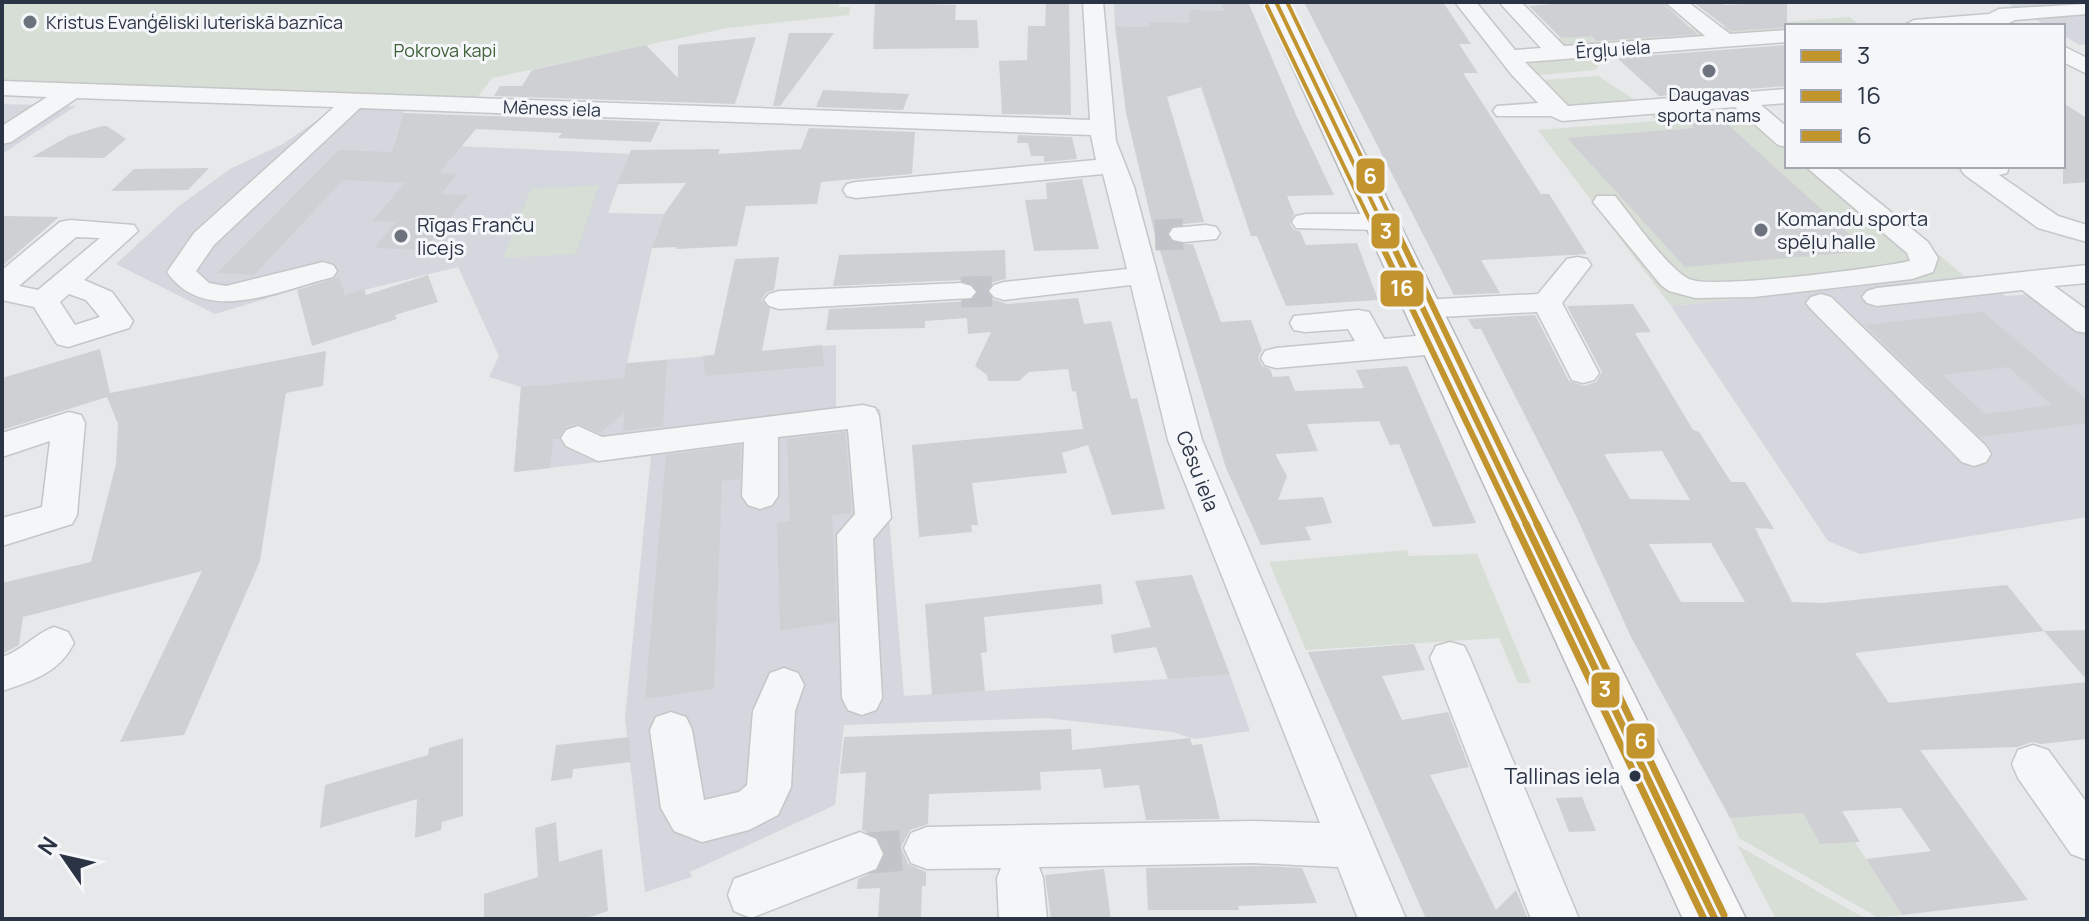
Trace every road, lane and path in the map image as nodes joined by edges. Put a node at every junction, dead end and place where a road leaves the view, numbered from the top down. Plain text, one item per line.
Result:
1 (1093, 2) edge
2 (1276, 2) edge
3 (1465, 2) edge
4 (1509, 2) edge
5 (1675, 2) edge
6 (1976, 2) edge
7 (2084, 9) dead end
8 (2007, 20) edge
9 (1945, 24) edge
10 (1785, 36) edge
11 (1726, 41) junction
12 (1558, 53) junction
13 (1509, 57) junction
14 (2, 88) edge
15 (71, 91) junction
16 (215, 95) junction
17 (1741, 100) junction
18 (354, 101) junction
19 (1779, 102) edge
20 (1557, 109) junction
21 (1505, 111) dead end
22 (194, 114) dead end
23 (1103, 128) junction
24 (2, 137) edge
25 (1785, 138) edge
26 (1111, 166) junction
27 (1820, 168) edge
28 (1998, 168) edge
29 (856, 190) dead end
30 (1606, 202) dead end
31 (1306, 222) dead end
32 (1380, 222) junction
33 (2087, 234) edge
34 (1577, 265) dead end
35 (323, 271) dead end
36 (2087, 274) edge
37 (1144, 275) junction
38 (2027, 280) junction
39 (1075, 283) junction
40 (2, 288) edge
41 (1004, 291) tunnel mouth
42 (779, 300) dead end
43 (1547, 302) junction
44 (1821, 303) junction
45 (1775, 306) dead end
46 (1305, 323) dead end
47 (2087, 324) edge
48 (1429, 326) junction
49 (1374, 349) junction
50 (1276, 358) dead end
51 (1583, 373) dead end
52 (761, 428) junction
53 (578, 438) dead end
54 (2, 445) edge
55 (1974, 454) dead end
56 (760, 496) dead end
57 (2, 532) edge
58 (54, 643) dead end
59 (1450, 658) dead end
60 (2, 674) edge
61 (784, 685) dead end
62 (862, 698) dead end
63 (671, 730) dead end
64 (2033, 764) dead end
65 (2087, 839) edge
66 (1352, 846) junction
67 (927, 848) tunnel mouth
68 (860, 854) tunnel mouth
69 (751, 895) dead end
70 (1382, 919) edge
71 (1555, 919) edge
72 (1715, 919) edge

1 - 23 street, Cēsu iela
2 - 32 highway
3 - 13 street
4 - 12 street
5 - 11 street
6 - 8 street
7 - 8 street
8 - 9 street
10 - 11 street, Ērgļu iela
11 - 12 street, Ērgļu iela
12 - 13 street, Ērgļu iela
13 - 20 street
14 - 15 street, Mēness iela
15 - 16 street, Mēness iela
15 - 24 street
16 - 18 street, Mēness iela
16 - 22 street
17 - 19 street
17 - 20 street
17 - 25 street
18 - 23 street, Mēness iela
18 - 35 street
20 - 21 street
23 - 26 street, Cēsu iela
26 - 29 street
26 - 37 street, Cēsu iela
27 - 30 street
28 - 33 street
31 - 32 street
32 - 48 highway
34 - 43 street
36 - 38 street
37 - 39 street
37 - 66 street, Cēsu iela
38 - 44 street
38 - 47 street
39 - 41 street
39 - 42 street
40 - 40 street
43 - 48 street
43 - 51 street
44 - 45 street
44 - 55 street
46 - 49 street
48 - 49 street
48 - 72 highway
49 - 50 street
52 - 53 street
52 - 56 street
52 - 62 street
54 - 57 street
58 - 60 street
59 - 71 street
61 - 63 street
64 - 65 street
66 - 67 street
66 - 70 street, Cēsu iela
68 - 69 street

